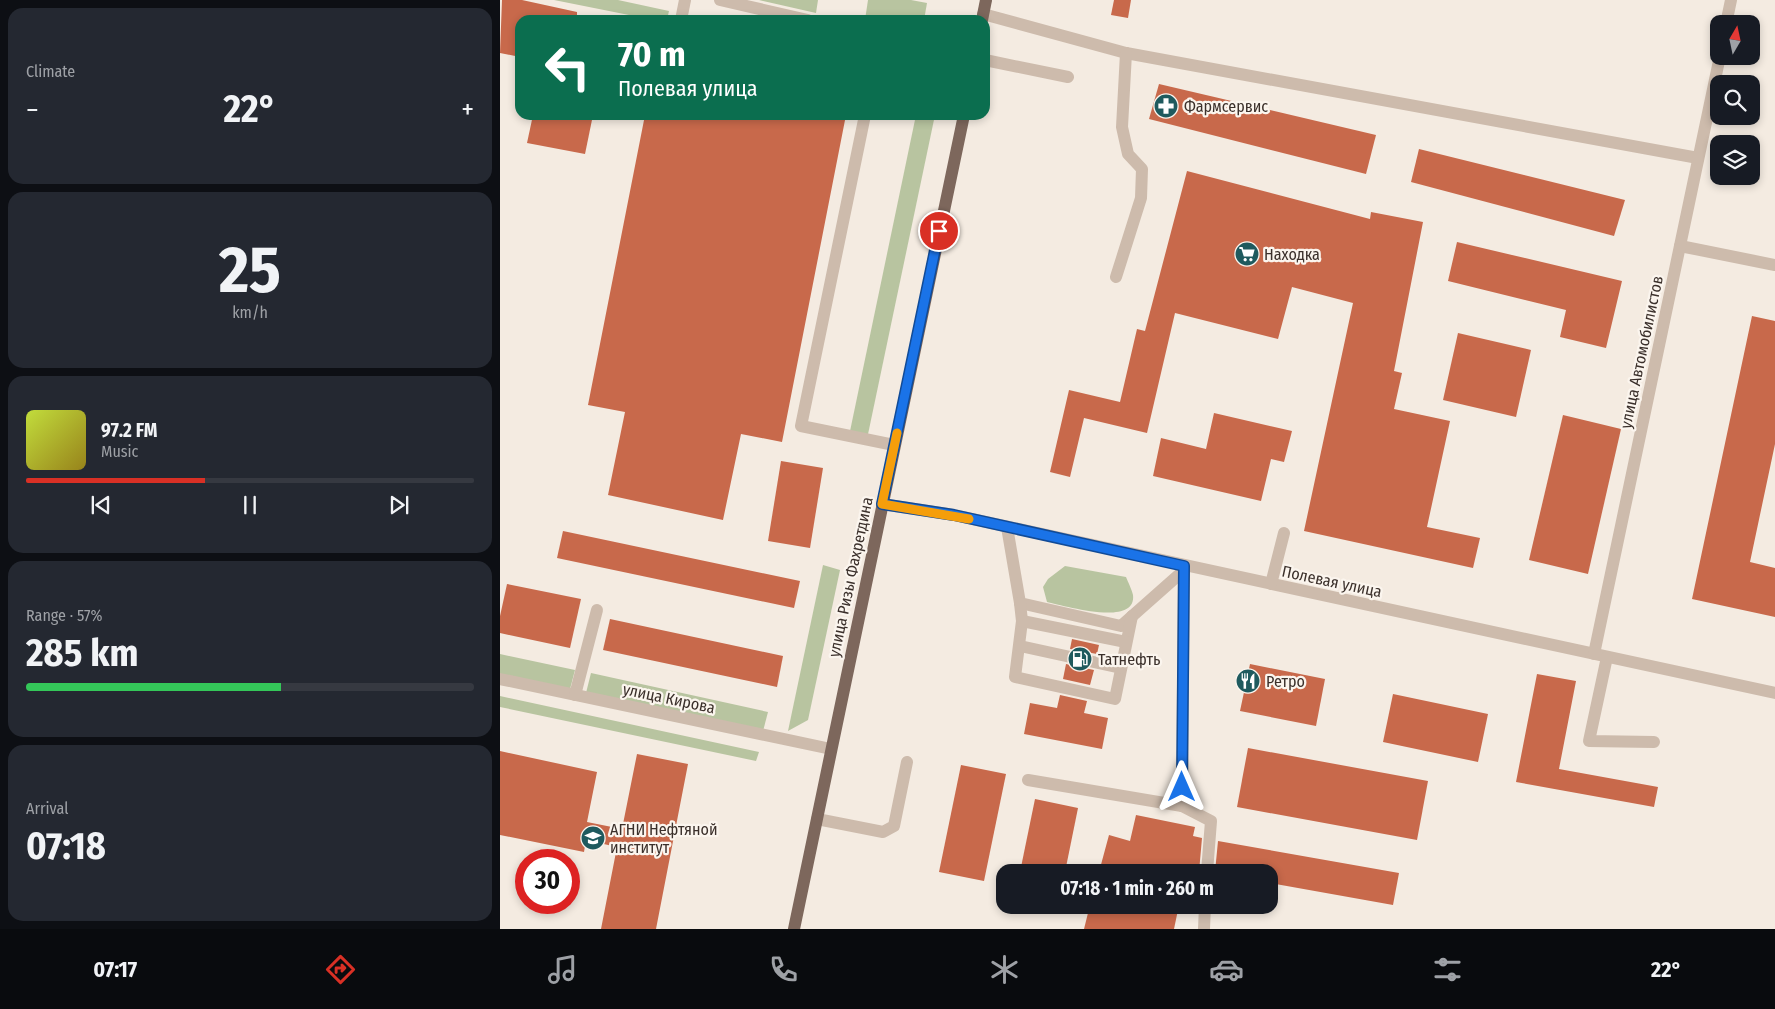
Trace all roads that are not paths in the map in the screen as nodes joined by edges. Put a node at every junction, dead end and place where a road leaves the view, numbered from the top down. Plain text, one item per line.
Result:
1 (685, 0) edge
2 (720, 0) edge
3 (986, 0) edge
4 (1731, 0) edge
5 (681, 15) edge
6 (786, 15) edge
7 (983, 15) edge
8 (1728, 15) edge
9 (990, 19) edge
10 (1126, 53) junction
11 (990, 61) edge
12 (1718, 65) edge
13 (1068, 77) dead end
14 (864, 120) edge
15 (963, 120) edge
16 (1698, 158) junction
17 (1680, 246) junction
18 (1775, 266) edge
19 (1116, 277) dead end
20 (894, 445) junction
21 (882, 504) junction
22 (1007, 527) junction
23 (1284, 533) dead end
24 (1183, 569) junction
25 (1271, 584) junction
26 (1020, 604) junction
27 (597, 610) dead end
28 (1132, 616) junction
29 (1022, 621) junction
30 (1126, 642) junction
31 (1020, 646) junction
32 (1600, 655) junction
33 (1120, 668) junction
34 (500, 679) edge
35 (1775, 693) edge
36 (575, 695) junction
37 (1654, 742) dead end
38 (831, 750) junction
39 (907, 762) dead end
40 (1028, 780) dead end
41 (1182, 806) junction
42 (817, 819) junction
43 (1208, 864) edge
44 (1205, 914) edge
45 (794, 929) edge
46 (1204, 929) edge

1 - 5 street
2 - 6 street
3 - 7 main road
4 - 8 street
9 - 10 street
10 - 16 street
10 - 19 street
11 - 13 street
12 - 16 street, улица Автомобилистов
14 - 20 street
15 - 20 main road, улица Ризы Фахретдина
16 - 17 street, улица Автомобилистов
17 - 18 street
17 - 32 street, улица Автомобилистов
20 - 21 main road, улица Ризы Фахретдина
21 - 22 street, Полевая улица
21 - 38 main road, улица Ризы Фахретдина
22 - 24 street, Полевая улица
22 - 26 street
23 - 25 street
24 - 25 street, Полевая улица
24 - 28 street
24 - 41 street
25 - 32 street, Полевая улица
26 - 28 street
26 - 29 street
27 - 36 street
28 - 30 street
29 - 30 street
29 - 31 street
30 - 33 street
31 - 33 street
31 - 33 street
32 - 35 street, Полевая улица
32 - 37 street, улица Автомобилистов
34 - 36 street, улица Кирова
36 - 38 street, улица Кирова
38 - 42 main road, улица Ризы Фахретдина
39 - 42 street
40 - 41 street
41 - 43 street
42 - 45 main road, улица Ризы Фахретдина
44 - 46 street

